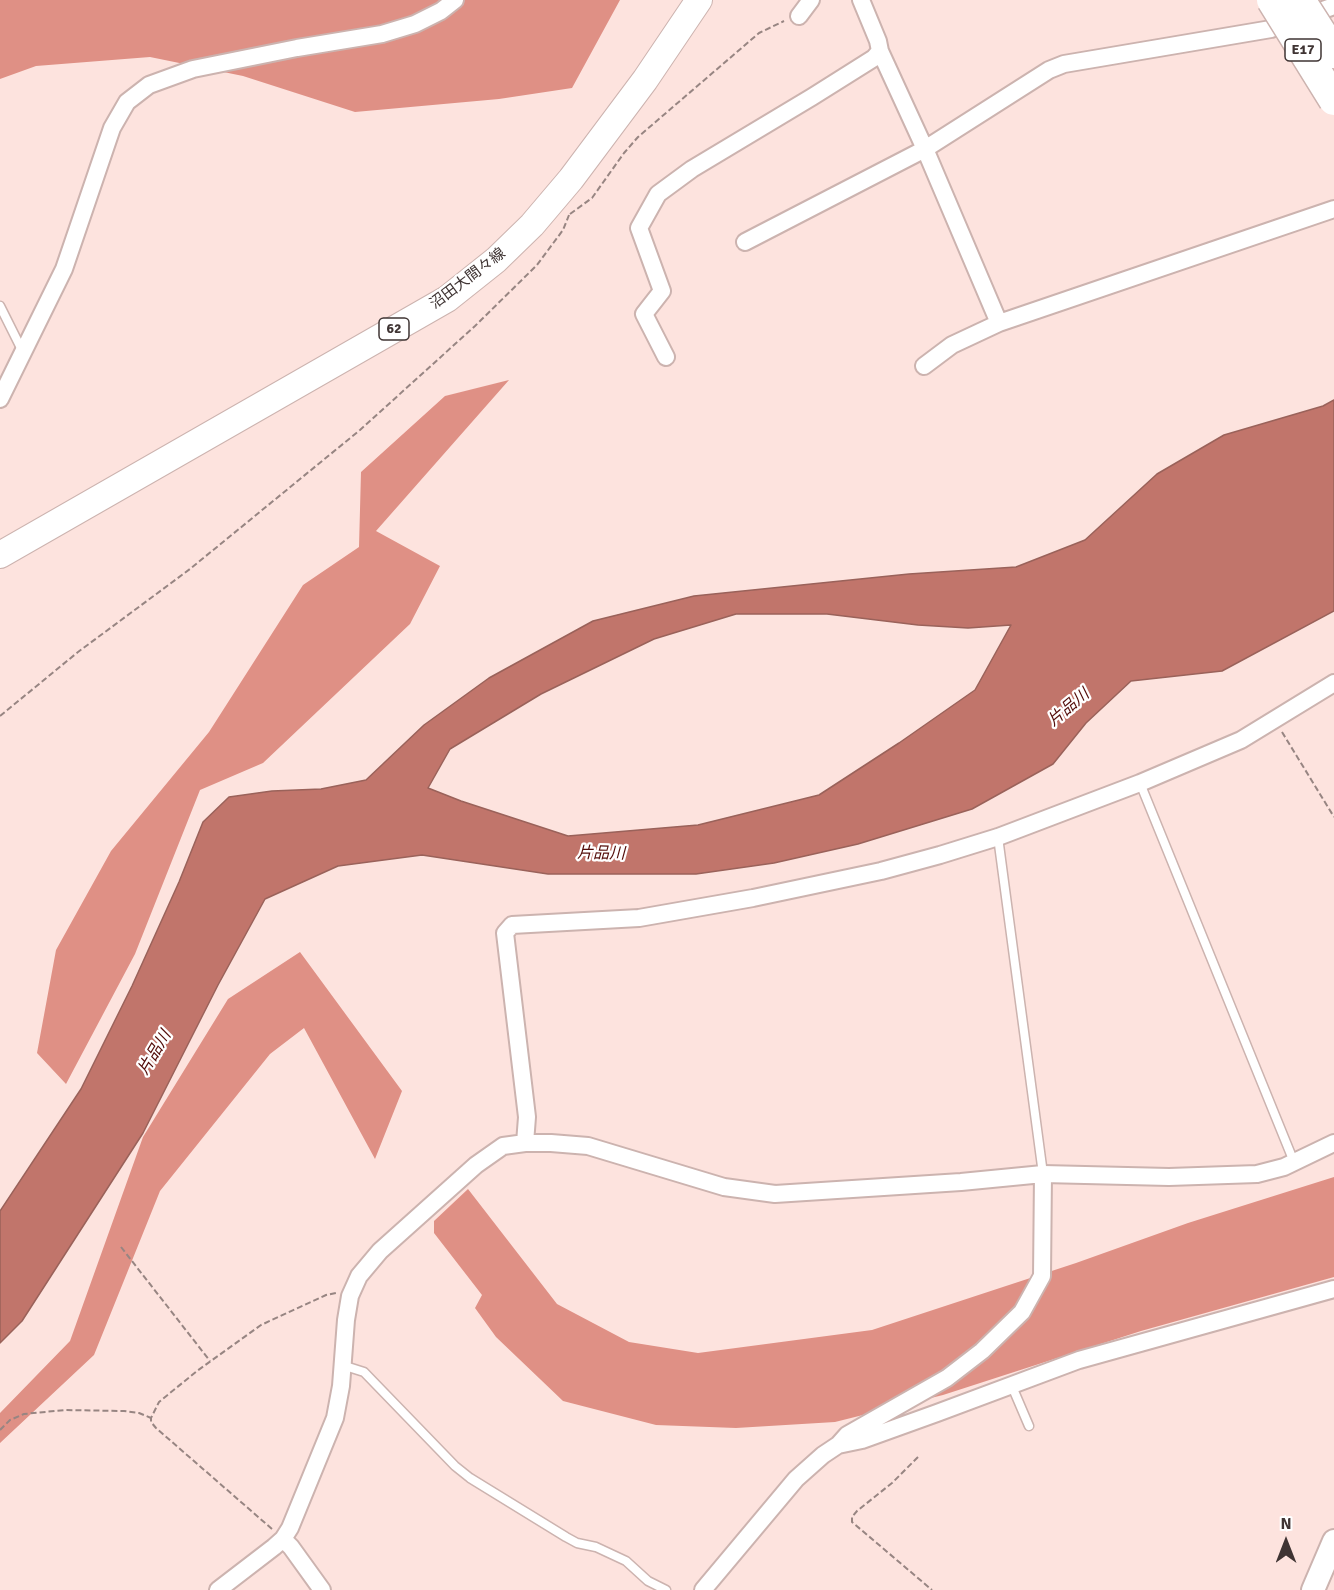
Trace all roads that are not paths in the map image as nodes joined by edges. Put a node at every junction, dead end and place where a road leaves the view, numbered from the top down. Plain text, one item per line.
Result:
1 (455, 0) edge
2 (699, 0) edge
3 (811, 0) edge
4 (861, 0) edge
5 (1272, 0) edge
6 (1324, 7) edge
7 (799, 16) road end
8 (880, 51) junction
9 (1334, 53) edge
10 (1334, 100) edge
11 (925, 149) junction
12 (1334, 209) edge
13 (745, 242) dead end
14 (0, 306) edge
15 (999, 323) junction
16 (22, 350) junction
17 (666, 357) dead end
18 (924, 366) dead end
19 (0, 399) edge
20 (0, 555) edge
21 (1334, 683) edge
22 (1140, 783) junction
23 (998, 837) junction
24 (525, 1143) junction
25 (1334, 1143) edge
26 (1294, 1162) junction
27 (1043, 1174) junction
28 (1334, 1289) edge
29 (342, 1365) junction
30 (1011, 1384) junction
31 (1029, 1426) dead end
32 (838, 1445) junction
33 (283, 1539) junction
34 (1334, 1541) edge
35 (218, 1590) edge
36 (322, 1590) edge
37 (666, 1590) edge
38 (703, 1590) edge
39 (1313, 1590) edge

1 - 16 street
2 - 20 main road, 沼田大間々線 / 62
3 - 7 street
4 - 8 street
5 - 10 highway, E17, bridge
6 - 9 highway, E17, bridge
6 - 11 street
8 - 11 street
8 - 17 street
11 - 13 street
11 - 15 street
12 - 15 street
14 - 16 lane
15 - 18 street
16 - 19 street
21 - 22 street
22 - 23 street
22 - 26 lane
23 - 24 street
23 - 27 lane
24 - 27 street
24 - 29 street
25 - 26 street
26 - 27 street
27 - 32 street
28 - 30 street
29 - 33 street
29 - 37 lane
30 - 31 lane
30 - 32 street
32 - 38 street
33 - 35 street
33 - 36 street
34 - 39 main road

